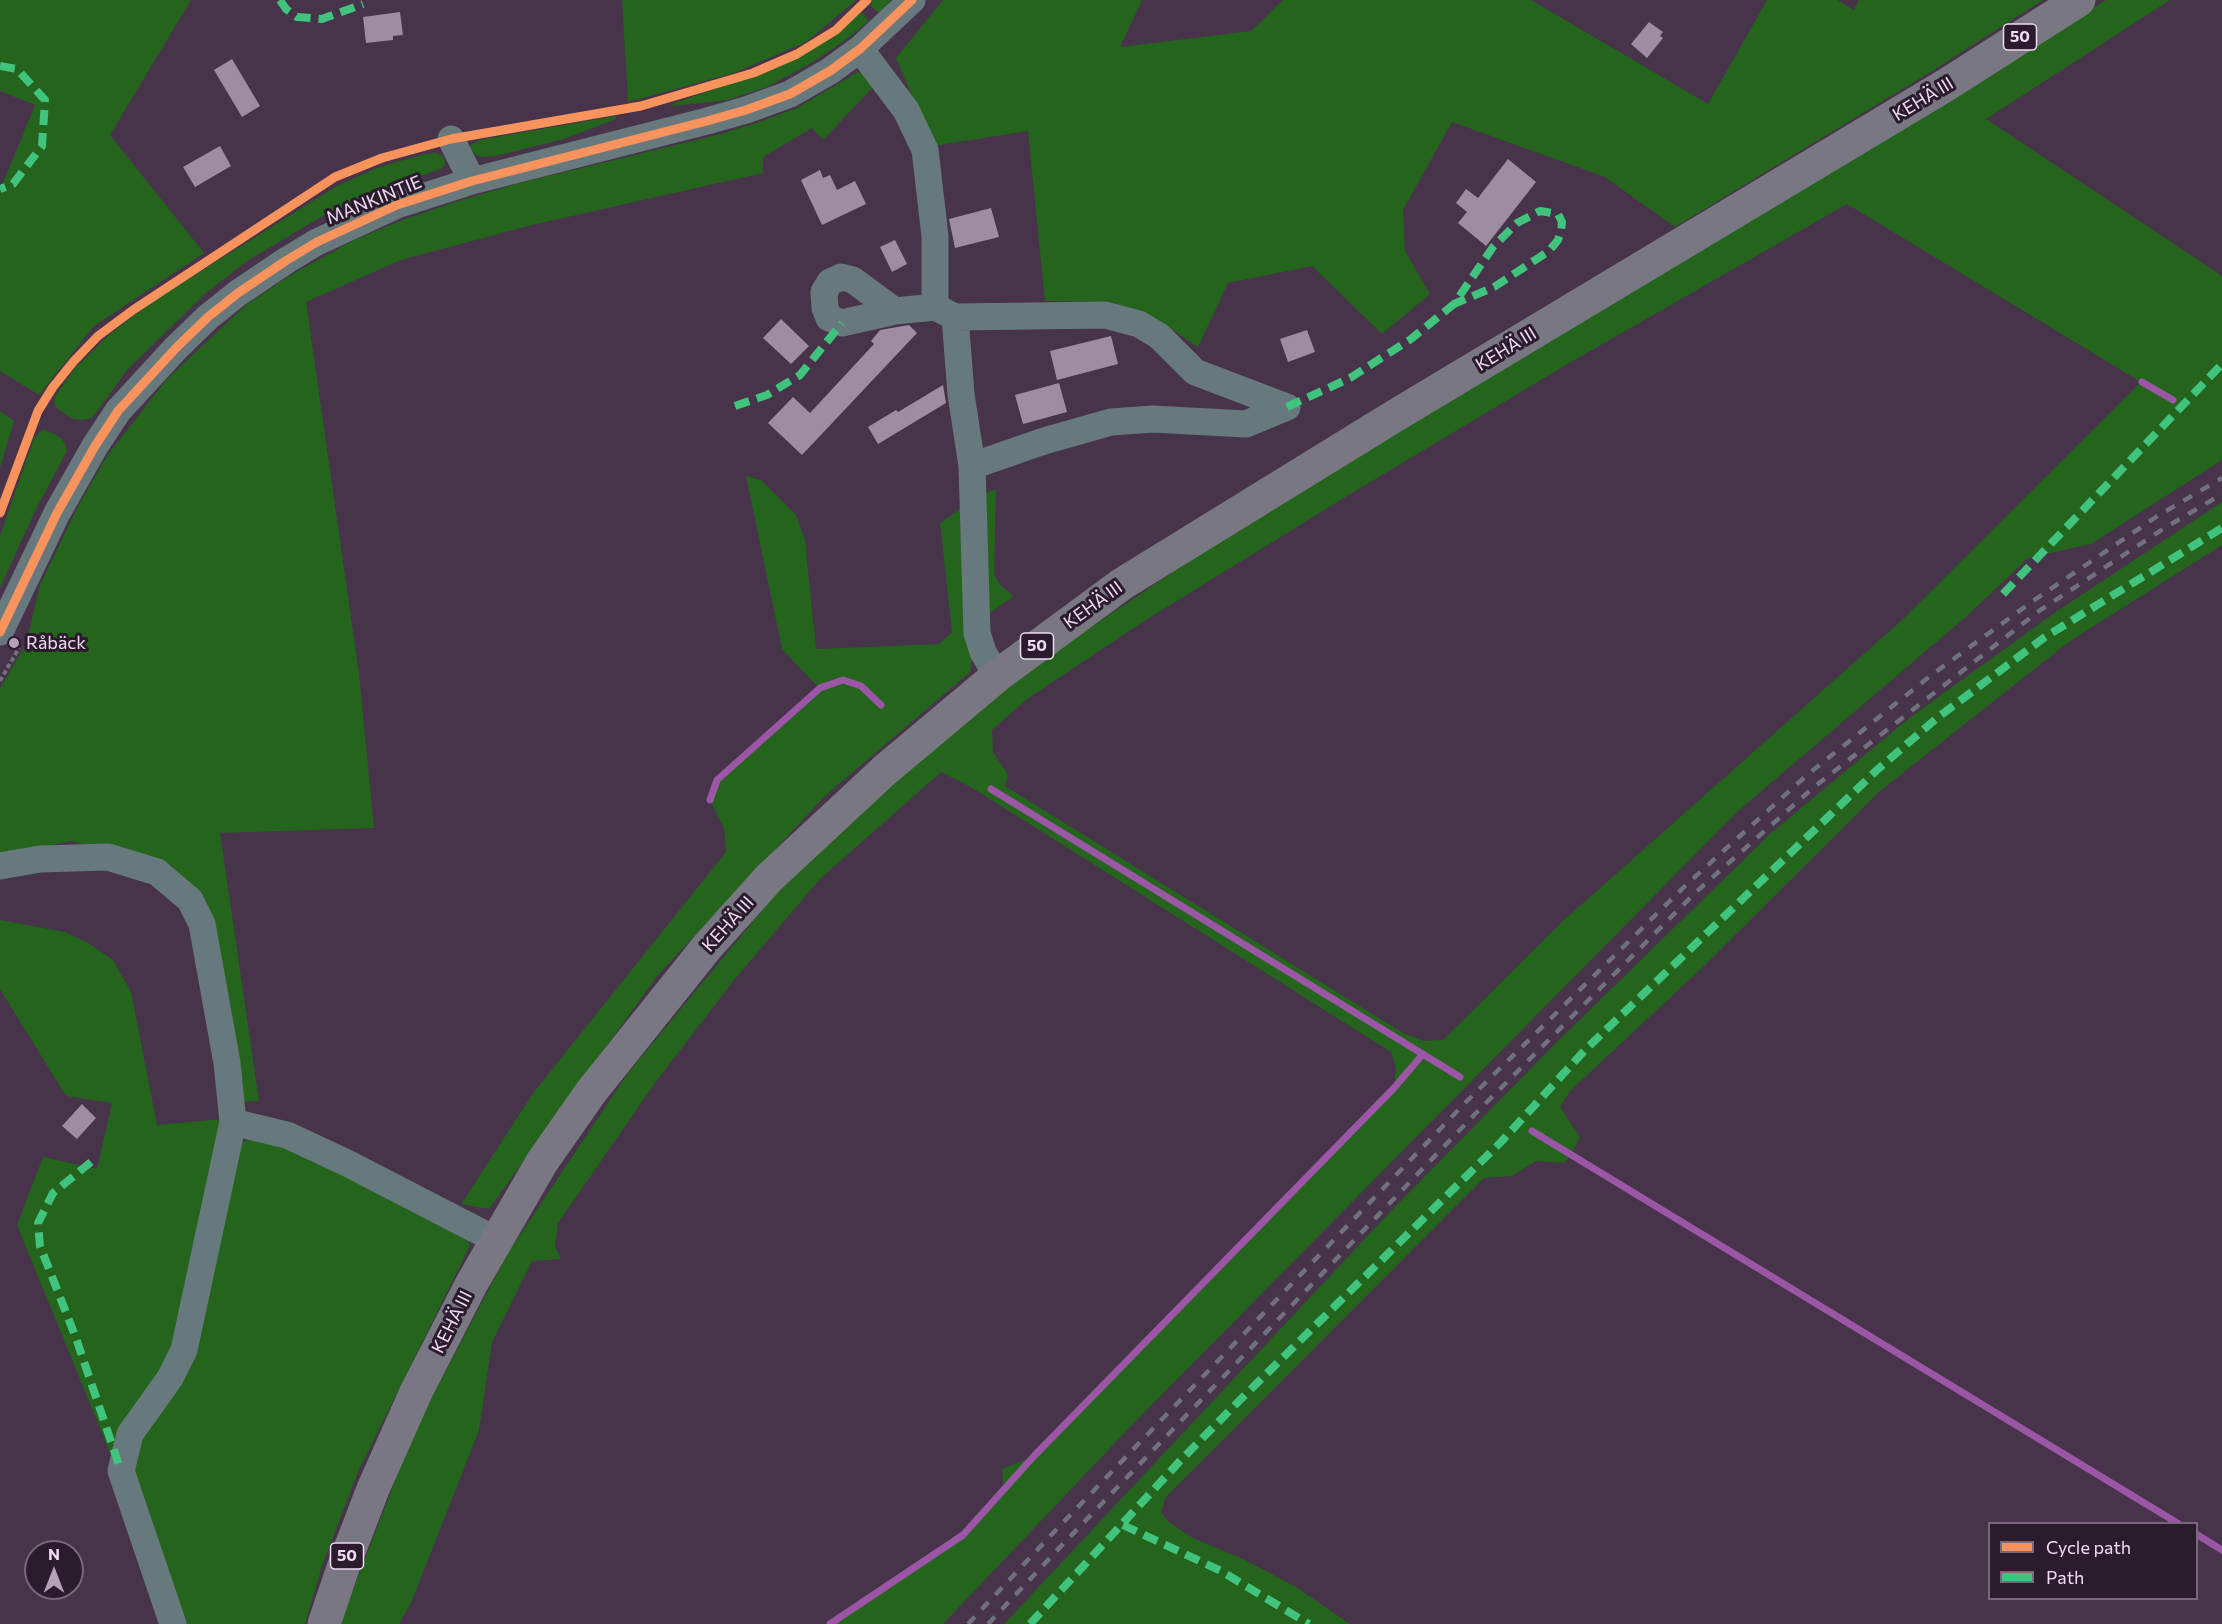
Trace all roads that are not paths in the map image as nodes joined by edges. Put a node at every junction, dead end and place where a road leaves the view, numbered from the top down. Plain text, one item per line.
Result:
1 (912, 0) edge
2 (2079, 0) edge
3 (860, 49) junction
4 (451, 139) dead end
5 (472, 181) junction
6 (895, 311) dead end
7 (945, 312) junction
8 (972, 466) junction
9 (10, 639) edge
10 (996, 676) junction
11 (0, 866) edge
12 (233, 1122) junction
13 (496, 1240) junction
14 (173, 1624) edge
15 (324, 1624) edge

1 - 3 street, MANKINTIE
2 - 10 highway, KEHÄ III / 50
3 - 5 street, MANKINTIE
3 - 7 street
4 - 5 street
5 - 9 street, MANKINTIE
6 - 7 street
7 - 8 street
7 - 8 street
8 - 10 street
10 - 13 highway, KEHÄ III / 50
11 - 12 street
12 - 13 street
12 - 14 street
13 - 15 highway, KEHÄ III / 50

